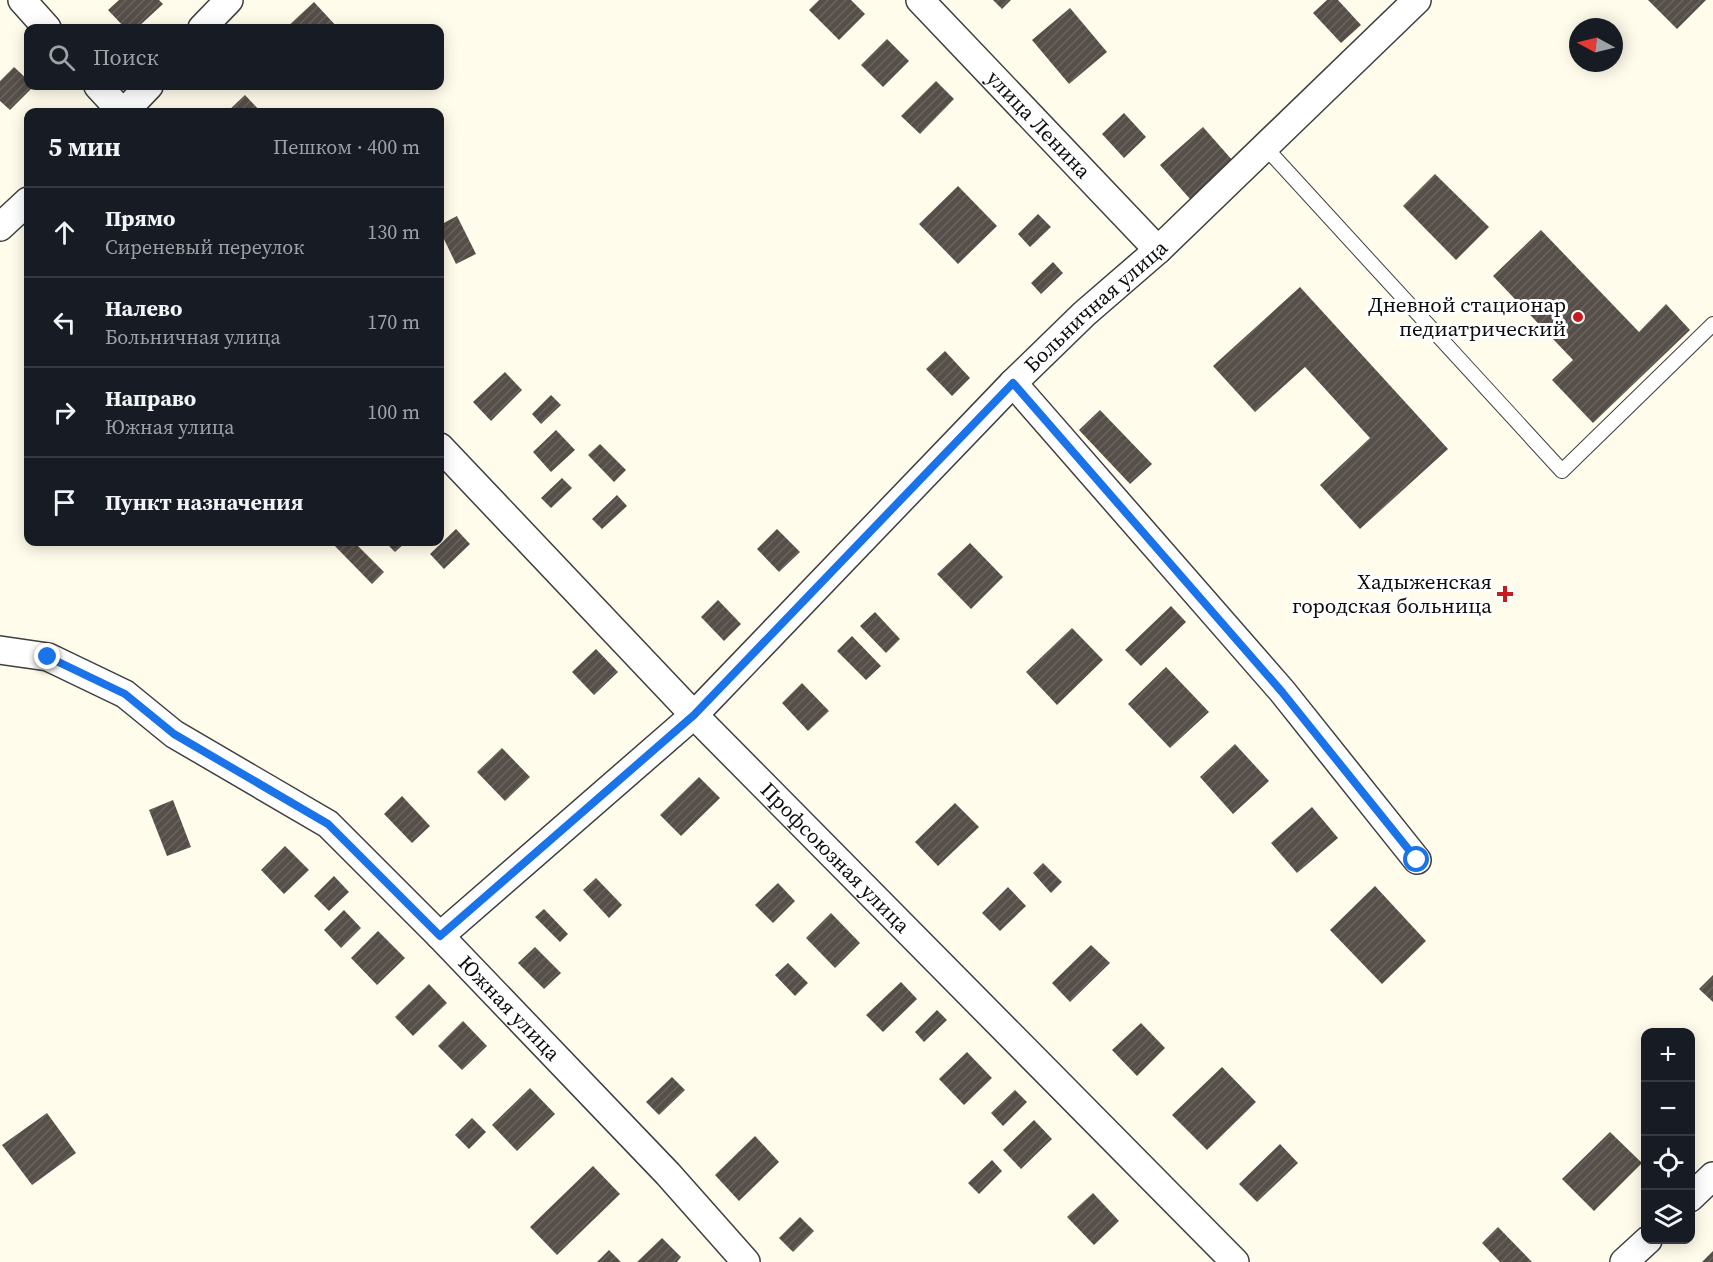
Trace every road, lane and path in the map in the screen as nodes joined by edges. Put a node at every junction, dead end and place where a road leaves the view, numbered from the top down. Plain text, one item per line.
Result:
1 (22, 0) edge
2 (229, 0) edge
3 (920, 0) edge
4 (1417, 0) edge
5 (43, 24) edge
6 (206, 24) edge
7 (102, 90) edge
8 (145, 90) edge
9 (119, 108) edge
10 (127, 108) edge
11 (1265, 147) junction
12 (24, 205) edge
13 (0, 227) edge
14 (1158, 250) junction
15 (1713, 324) edge
16 (1013, 383) junction
17 (444, 451) edge
18 (0, 650) edge
19 (694, 715) junction
20 (1417, 860) dead end
21 (440, 936) junction
22 (1713, 1176) edge
23 (1695, 1193) edge
24 (1643, 1244) edge
25 (746, 1262) edge
26 (1235, 1262) edge
27 (1624, 1262) edge

1 - 5 street
2 - 6 street
3 - 14 street, улица Ленина
4 - 11 street, Больничная улица
7 - 9 street
8 - 10 street
11 - 14 street, Больничная улица
11 - 15 lane
12 - 13 street
14 - 16 street, Больничная улица
16 - 19 street, Больничная улица
16 - 20 street
17 - 19 street, Профсоюзная улица
18 - 21 street, Южная улица
19 - 21 street, Больничная улица
19 - 26 street, Профсоюзная улица
21 - 25 street, Южная улица
22 - 23 street
24 - 27 street

